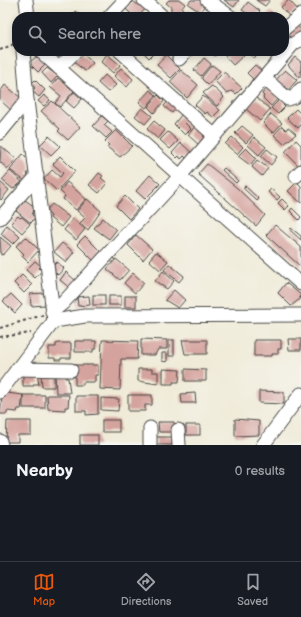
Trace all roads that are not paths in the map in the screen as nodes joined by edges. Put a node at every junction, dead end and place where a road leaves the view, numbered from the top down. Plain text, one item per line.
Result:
1 (26, 0) edge
2 (125, 0) edge
3 (144, 0) edge
4 (207, 0) edge
5 (27, 12) edge
6 (114, 12) edge
7 (158, 12) edge
8 (219, 12) edge
9 (301, 15) edge
10 (289, 25) edge
11 (301, 39) edge
12 (289, 47) edge
13 (23, 56) edge
14 (45, 56) edge
15 (71, 56) edge
16 (126, 56) edge
17 (278, 56) edge
18 (58, 68) junction
19 (264, 78) junction
20 (301, 89) edge
21 (27, 100) junction
22 (0, 132) edge
23 (214, 136) junction
24 (37, 176) junction
25 (180, 176) junction
26 (0, 218) edge
27 (301, 284) edge
28 (301, 315) edge
29 (53, 316) junction
30 (17, 369) junction
31 (71, 370) dead end
32 (0, 392) edge
33 (301, 394) edge
34 (150, 428) dead end
35 (178, 430) dead end
36 (0, 441) edge
37 (1, 445) edge
38 (150, 445) edge
39 (179, 445) edge
40 (263, 445) edge

1 - 5 street
2 - 6 street
3 - 7 street
4 - 8 street
9 - 10 street
11 - 12 street
13 - 21 street
14 - 18 street
15 - 18 street
16 - 23 street
17 - 19 street
18 - 25 street
19 - 20 street
19 - 23 street
21 - 22 street
21 - 24 street
23 - 25 street
24 - 26 street
24 - 29 street
25 - 27 street
25 - 29 street
28 - 29 street
29 - 30 street
30 - 31 street
30 - 32 street
33 - 40 street
34 - 38 street
35 - 39 street
36 - 37 street

